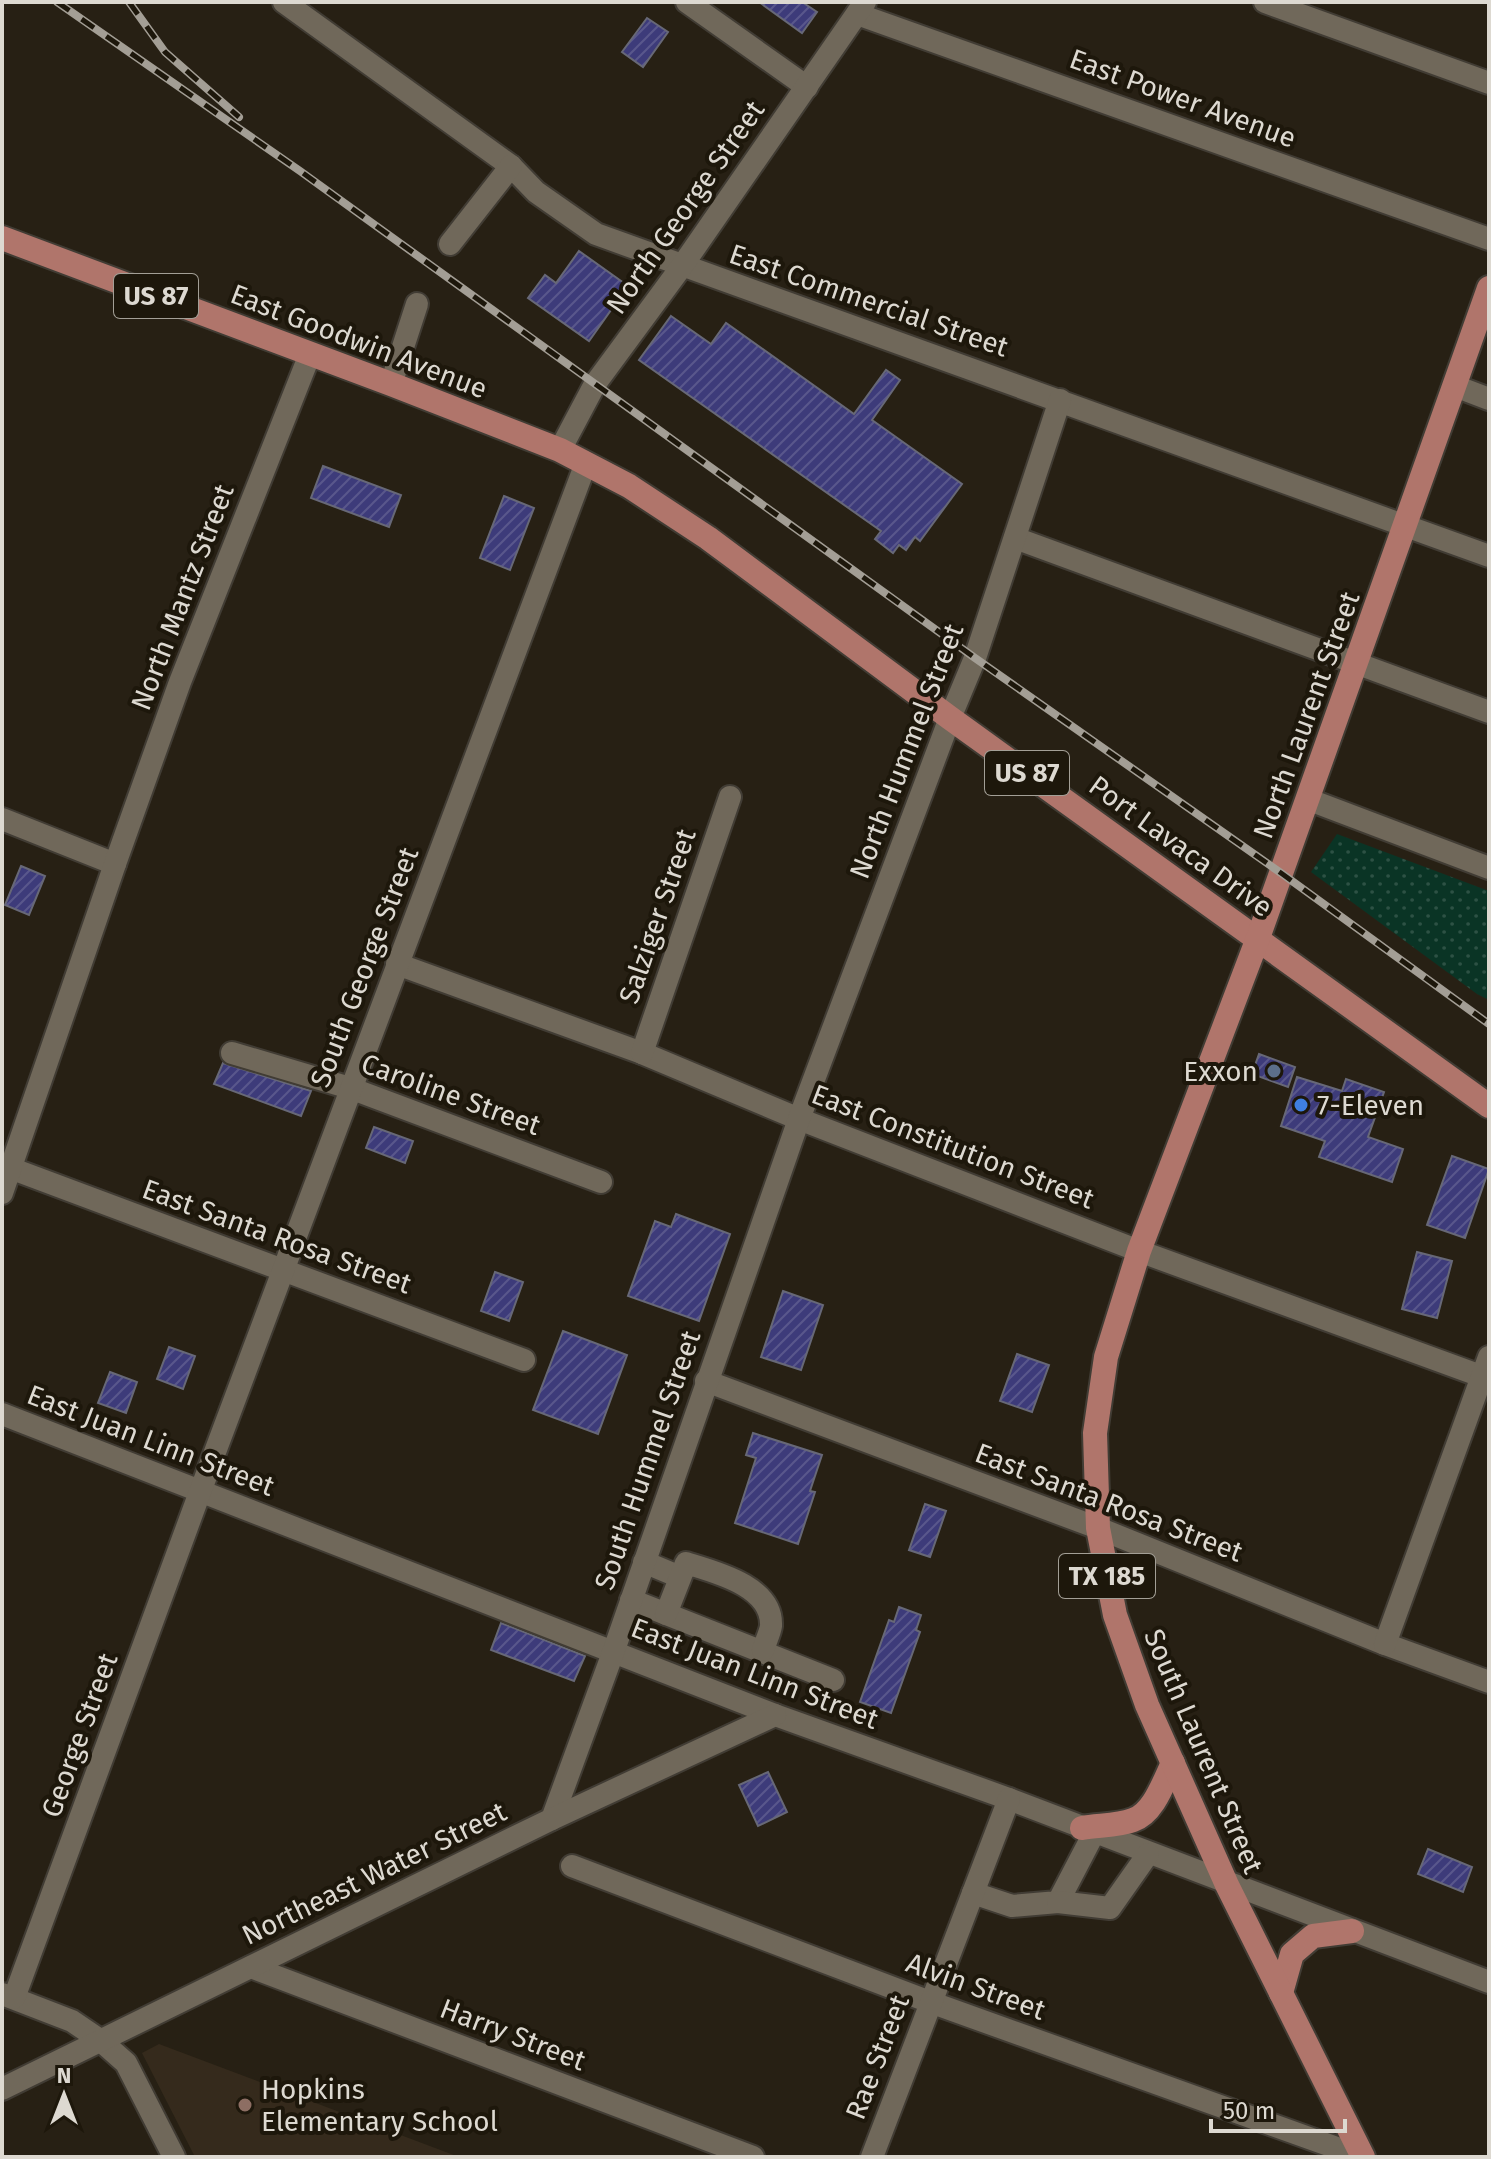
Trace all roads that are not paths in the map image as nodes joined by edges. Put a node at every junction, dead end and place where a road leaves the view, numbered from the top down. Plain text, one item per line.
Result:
1 (284, 2) edge
2 (687, 2) edge
3 (1265, 2) edge
4 (861, 8) edge
5 (1489, 83) edge
6 (807, 87) junction
7 (511, 166) junction
8 (2, 238) edge
9 (1489, 239) edge
10 (450, 244) dead end
11 (682, 266) junction
12 (1489, 288) edge
13 (417, 304) dead end
14 (310, 354) junction
15 (391, 384) junction
16 (1455, 386) junction
17 (1489, 399) edge
18 (1060, 400) junction
19 (560, 450) junction
20 (586, 463) junction
21 (1405, 526) junction
22 (1015, 538) junction
23 (1489, 556) edge
24 (1356, 663) junction
25 (1489, 712) edge
26 (950, 718) junction
27 (730, 797) dead end
28 (1307, 799) junction
29 (2, 819) edge
30 (115, 864) junction
31 (1489, 868) edge
32 (1258, 938) junction
33 (397, 964) junction
34 (232, 1053) dead end
35 (642, 1053) junction
36 (350, 1088) junction
37 (1489, 1106) edge
38 (799, 1119) junction
39 (10, 1168) junction
40 (601, 1182) dead end
41 (2, 1193) edge
42 (1139, 1251) junction
43 (282, 1271) junction
44 (524, 1360) dead end
45 (1487, 1371) edge
46 (706, 1381) junction
47 (2, 1414) edge
48 (200, 1492) junction
49 (1098, 1528) junction
50 (644, 1562) junction
51 (680, 1577) junction
52 (631, 1600) junction
53 (666, 1614) junction
54 (1385, 1644) junction
55 (614, 1650) junction
56 (763, 1650) junction
57 (833, 1680) dead end
58 (1489, 1682) edge
59 (775, 1715) junction
60 (1173, 1763) junction
61 (1009, 1799) junction
62 (552, 1819) junction
63 (1088, 1830) junction
64 (1148, 1854) junction
65 (572, 1866) dead end
66 (1227, 1885) junction
67 (973, 1893) junction
68 (1058, 1902) junction
69 (1352, 1931) junction
70 (251, 1967) junction
71 (1489, 1982) edge
72 (1281, 1993) junction
73 (8, 1996) edge
74 (930, 2002) junction
75 (100, 2040) junction
76 (2, 2089) edge
77 (174, 2157) edge
78 (753, 2157) edge
79 (872, 2157) edge
80 (1362, 2157) edge

1 - 7 street, East Commercial Street
2 - 6 street
3 - 5 street
4 - 6 street, North George Street
4 - 9 street, East Power Avenue
6 - 11 street, North George Street
7 - 10 street
7 - 11 street, East Commercial Street
8 - 14 main road, East Goodwin Avenue / US 87
11 - 18 street, East Commercial Street
11 - 19 street, North George Street
12 - 16 main road, North Laurent Street / TX 185
13 - 15 street
14 - 15 main road, East Goodwin Avenue / US 87
14 - 30 street, North Mantz Street
15 - 19 main road, East Goodwin Avenue / US 87
16 - 17 street
16 - 21 main road, North Laurent Street / TX 185
18 - 21 street, East Commercial Street
18 - 22 street, North Hummel Street
19 - 20 main road, Port Lavaca Drive / US 87
20 - 26 main road, Port Lavaca Drive / US 87
20 - 33 street, South George Street
21 - 23 street, East Commercial Street
21 - 24 main road, North Laurent Street / TX 185
22 - 24 street
22 - 26 street, North Hummel Street
24 - 25 street
24 - 28 main road, North Laurent Street / TX 185
26 - 32 main road, Port Lavaca Drive / US 87
26 - 38 street, North Hummel Street
27 - 35 street, Salziger Street
28 - 31 street
28 - 32 main road, North Laurent Street / TX 185
29 - 30 street
30 - 39 street, North Mantz Street
32 - 37 main road, Port Lavaca Drive / US 87
32 - 42 main road, North Laurent Street / TX 185
33 - 35 street, East Constitution Street
33 - 36 street, South George Street
34 - 36 street, Caroline Street
35 - 38 street, East Constitution Street
36 - 40 street, Caroline Street
36 - 43 street, South George Street
38 - 42 street, East Constitution Street
38 - 46 street, South Hummel Street
39 - 41 street, North Mantz Street
39 - 43 street, East Santa Rosa Street
42 - 45 street, East Constitution Street
42 - 49 main road, South Laurent Street / TX 185
43 - 44 street, East Santa Rosa Street
43 - 48 street, South George Street
45 - 54 street
46 - 49 street, East Santa Rosa Street
46 - 50 street, South Hummel Street
47 - 48 street, East Juan Linn Street
48 - 55 street, East Juan Linn Street
48 - 73 street, George Street
49 - 54 street, East Santa Rosa Street
49 - 60 main road, South Laurent Street / TX 185
50 - 51 street
50 - 52 street, South Hummel Street
51 - 53 street
51 - 56 street
52 - 53 street
52 - 55 street, South Hummel Street
53 - 56 street
54 - 58 street, East Santa Rosa Street
55 - 59 street, East Juan Linn Street
55 - 62 street, South Hummel Street
56 - 57 street
59 - 61 street, East Juan Linn Street
59 - 62 street, Northeast Water Street
60 - 63 main road
60 - 66 main road, South Laurent Street / TX 185
61 - 63 street, East Juan Linn Street
61 - 67 street, Rae Street
62 - 70 street, Northeast Water Street
63 - 64 street, East Juan Linn Street
63 - 68 street
64 - 66 street, East Juan Linn Street
64 - 68 street
65 - 74 street, Alvin Street
66 - 69 street, East Juan Linn Street
66 - 72 main road, South Laurent Street / TX 185
67 - 68 street
67 - 74 street, Rae Street
69 - 71 street, East Juan Linn Street
69 - 72 main road
70 - 75 street, Northeast Water Street
70 - 78 street, Harry Street
72 - 80 main road, South Laurent Street / TX 185
73 - 75 street
74 - 79 street, Rae Street
74 - 80 street, Alvin Street
75 - 76 street, Northeast Water Street
75 - 77 street

